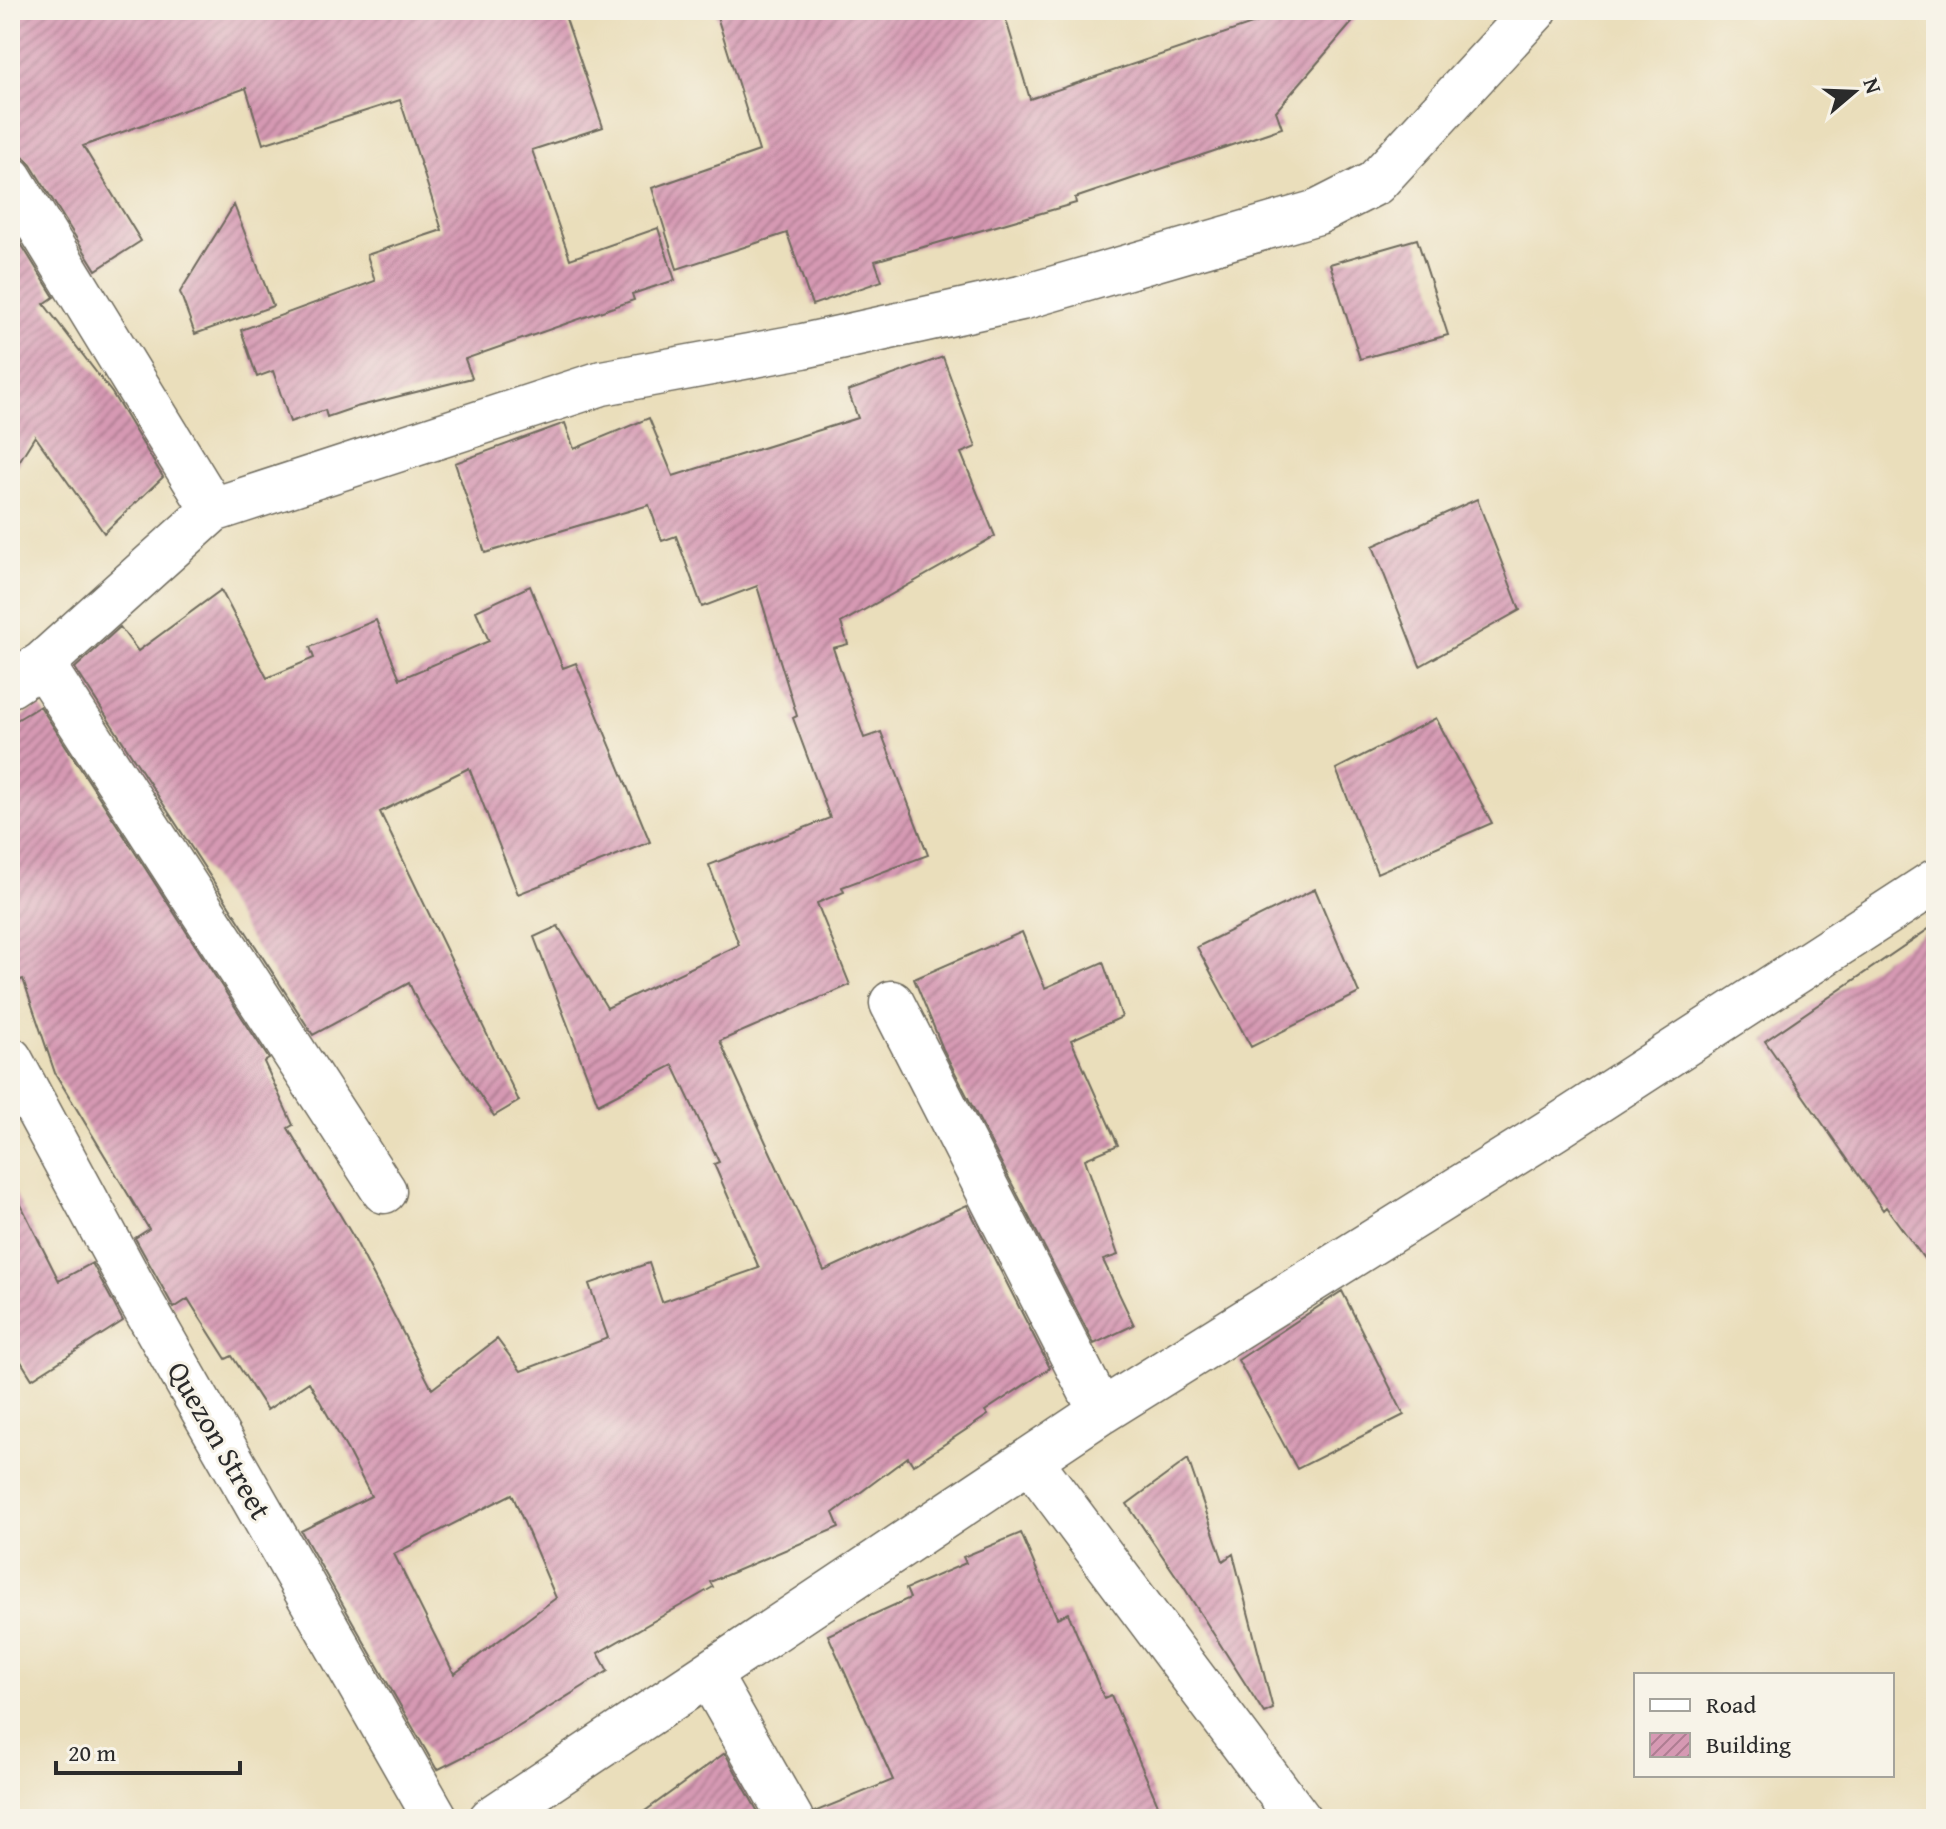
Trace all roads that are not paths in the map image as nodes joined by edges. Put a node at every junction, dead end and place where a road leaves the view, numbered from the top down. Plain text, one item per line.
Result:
1 (1535, 10) edge
2 (10, 178) edge
3 (213, 510) junction
4 (26, 674) edge
5 (1936, 881) edge
6 (892, 1003) dead end
7 (10, 1059) edge
8 (384, 1191) dead end
9 (1101, 1412) junction
10 (1030, 1460) junction
11 (709, 1675) junction
12 (436, 1819) edge
13 (491, 1819) edge
14 (791, 1819) edge
15 (1299, 1819) edge

1 - 3 street
2 - 3 street
3 - 4 street
4 - 8 street
5 - 9 street
6 - 9 street
7 - 12 street, Quezon Street
9 - 10 street
10 - 11 street
10 - 15 street
11 - 13 street
11 - 14 street

